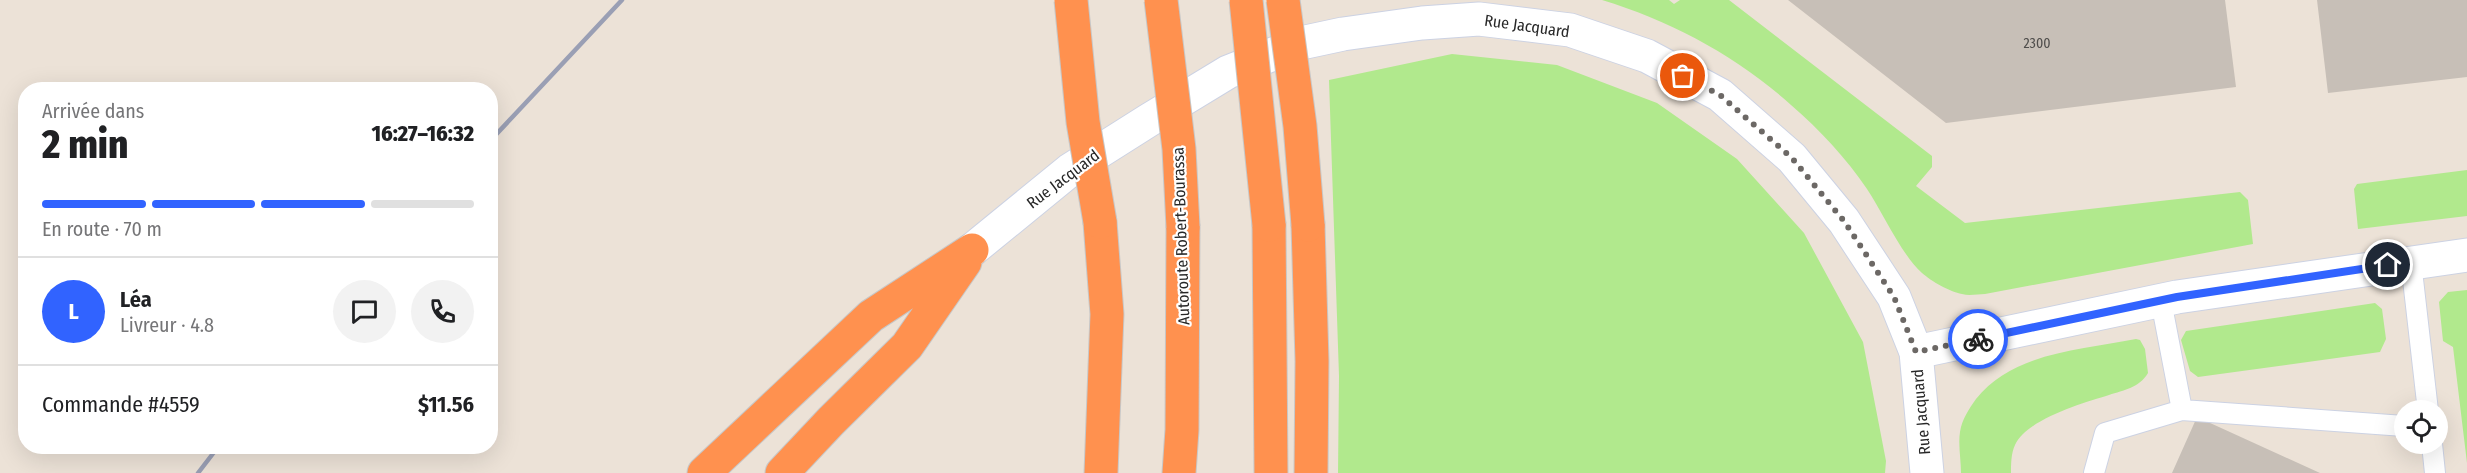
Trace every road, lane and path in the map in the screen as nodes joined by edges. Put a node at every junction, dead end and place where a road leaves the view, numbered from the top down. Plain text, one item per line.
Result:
1 (1071, 0) edge
2 (1161, 0) edge
3 (1246, 0) edge
4 (1283, 0) edge
5 (972, 250) junction
6 (2467, 255) edge
7 (2411, 262) junction
8 (2161, 301) junction
9 (1916, 352) junction
10 (2427, 400) edge
11 (2182, 410) junction
12 (2394, 425) edge
13 (2433, 454) edge
14 (704, 473) edge
15 (782, 473) edge
16 (1101, 473) edge
17 (1179, 473) edge
18 (1272, 473) edge
19 (1311, 473) edge
20 (1927, 473) edge
21 (2094, 473) edge
22 (2435, 473) edge

1 - 16 highway, bridge
2 - 17 highway, Autoroute Robert-Bourassa, bridge
3 - 18 highway, bridge
4 - 19 highway, bridge
5 - 9 main road, Rue Jacquard
5 - 14 highway
5 - 15 highway
6 - 7 main road
7 - 8 main road
7 - 10 lane
8 - 9 main road
8 - 11 lane
9 - 20 main road, Rue Jacquard
11 - 12 lane
11 - 21 lane
13 - 22 lane

